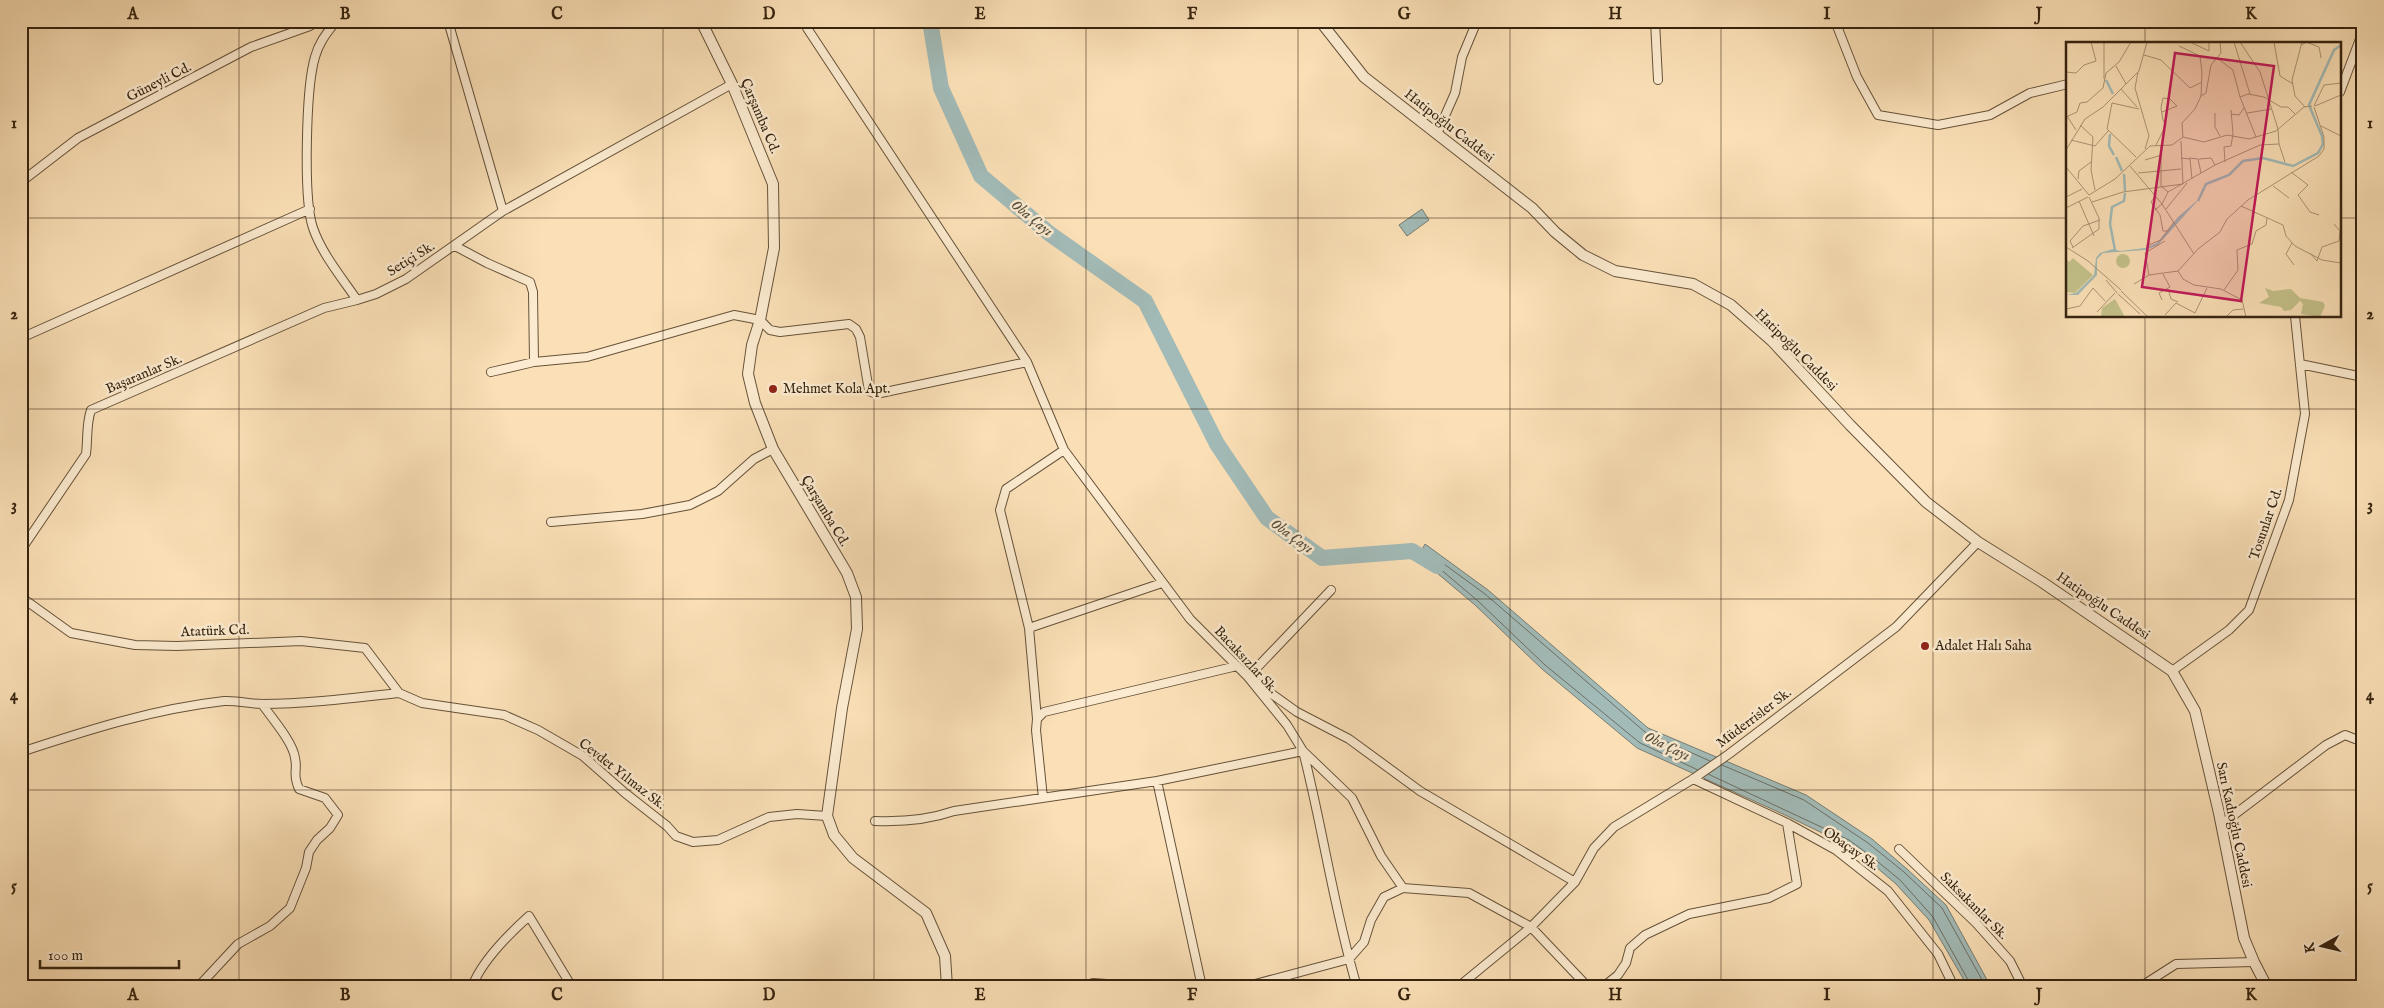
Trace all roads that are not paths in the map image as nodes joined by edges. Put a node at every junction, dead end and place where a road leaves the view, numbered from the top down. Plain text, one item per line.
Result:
1 (336, 21) edge
2 (448, 21) edge
3 (700, 21) edge
4 (805, 21) edge
5 (1320, 21) edge
6 (1478, 21) edge
7 (1655, 21) edge
8 (1835, 21) edge
9 (313, 23) edge
10 (2363, 31) edge
11 (321, 39) junction
12 (1658, 80) dead end
13 (732, 84) junction
14 (2066, 84) edge
15 (2342, 87) edge
16 (1437, 134) junction
17 (21, 182) edge
18 (310, 208) junction
19 (503, 211) junction
20 (455, 246) junction
21 (357, 300) junction
22 (2295, 318) edge
23 (760, 320) junction
24 (21, 338) edge
25 (534, 362) junction
26 (1027, 362) junction
27 (2300, 364) junction
28 (491, 372) dead end
29 (2363, 377) edge
30 (773, 449) junction
31 (1064, 450) junction
32 (551, 522) dead end
33 (1978, 542) junction
34 (21, 550) edge
35 (1162, 583) junction
36 (1331, 590) dead end
37 (21, 597) edge
38 (1029, 628) junction
39 (1237, 666) junction
40 (2172, 670) junction
41 (1248, 677) junction
42 (399, 693) junction
43 (262, 704) junction
44 (1037, 719) junction
45 (2363, 742) edge
46 (1303, 751) junction
47 (21, 752) edge
48 (1693, 779) junction
49 (1157, 781) junction
50 (1043, 798) junction
51 (827, 816) junction
52 (875, 821) dead end
53 (1787, 823) junction
54 (2222, 824) junction
55 (1899, 850) dead end
56 (1575, 882) junction
57 (1403, 888) junction
58 (1532, 927) junction
59 (1348, 959) junction
60 (2254, 962) junction
61 (198, 987) edge
62 (472, 987) edge
63 (572, 987) edge
64 (947, 987) edge
65 (1077, 987) edge
66 (1149, 987) edge
67 (1202, 987) edge
68 (1244, 987) edge
69 (1357, 987) edge
70 (1458, 987) edge
71 (1588, 987) edge
72 (1603, 987) edge
73 (1954, 987) edge
74 (2023, 987) edge
75 (2140, 987) edge
76 (2268, 987) edge

1 - 11 street
2 - 19 street
3 - 13 street, Çarşamba Cd.
4 - 26 street, Bacaksızlar Sk.
5 - 16 street, Hatipoğlu Caddesi
6 - 16 street
7 - 12 street
8 - 14 street
9 - 11 street
9 - 17 street, Güneyli Cd.
10 - 15 street
11 - 18 street
13 - 19 street, Setiçi Sk.
13 - 23 street, Çarşamba Cd.
16 - 33 street, Hatipoğlu Caddesi
18 - 21 street
18 - 24 street
19 - 20 street, Setiçi Sk.
20 - 21 street, Setiçi Sk.
20 - 25 street
21 - 34 street, Başaranlar Sk.
22 - 27 street, Tosunlar Cd.
23 - 25 street
23 - 26 street
23 - 30 street, Çarşamba Cd.
25 - 28 street
26 - 31 street, Bacaksızlar Sk.
27 - 29 street
27 - 40 street, Tosunlar Cd.
30 - 32 street
30 - 51 street, Çarşamba Cd.
31 - 35 street, Bacaksızlar Sk.
31 - 38 street
33 - 40 street, Hatipoğlu Caddesi
33 - 48 street, Müderrisler Sk.
35 - 38 street
35 - 39 street, Bacaksızlar Sk.
36 - 41 street
37 - 42 street, Atatürk Cd.
38 - 44 street
39 - 41 street, Bacaksızlar Sk.
39 - 44 street
40 - 54 street, Sarı Kadıoğlu Caddesi
41 - 46 street, Bacaksızlar Sk.
41 - 56 street
42 - 43 street
42 - 51 street, Cevdet Yılmaz Sk.
43 - 47 street
43 - 61 street
44 - 50 street
45 - 54 street
46 - 49 street
46 - 57 street, Bacaksızlar Sk.
46 - 59 street
48 - 53 street, Obaçay Sk.
48 - 56 street, Müderrisler Sk.
49 - 50 street
49 - 67 street
50 - 52 street
51 - 64 street
53 - 72 street
53 - 73 street, Obaçay Sk.
54 - 60 street, Sarı Kadıoğlu Caddesi
55 - 74 street, Saksakanlar Sk.
56 - 58 street, Müderrisler Sk.
57 - 58 street
57 - 59 street
58 - 70 street, Müderrisler Sk.
58 - 71 street
59 - 68 street
59 - 69 street
60 - 75 street
60 - 76 street, Sarı Kadıoğlu Caddesi
62 - 63 street
65 - 66 street

